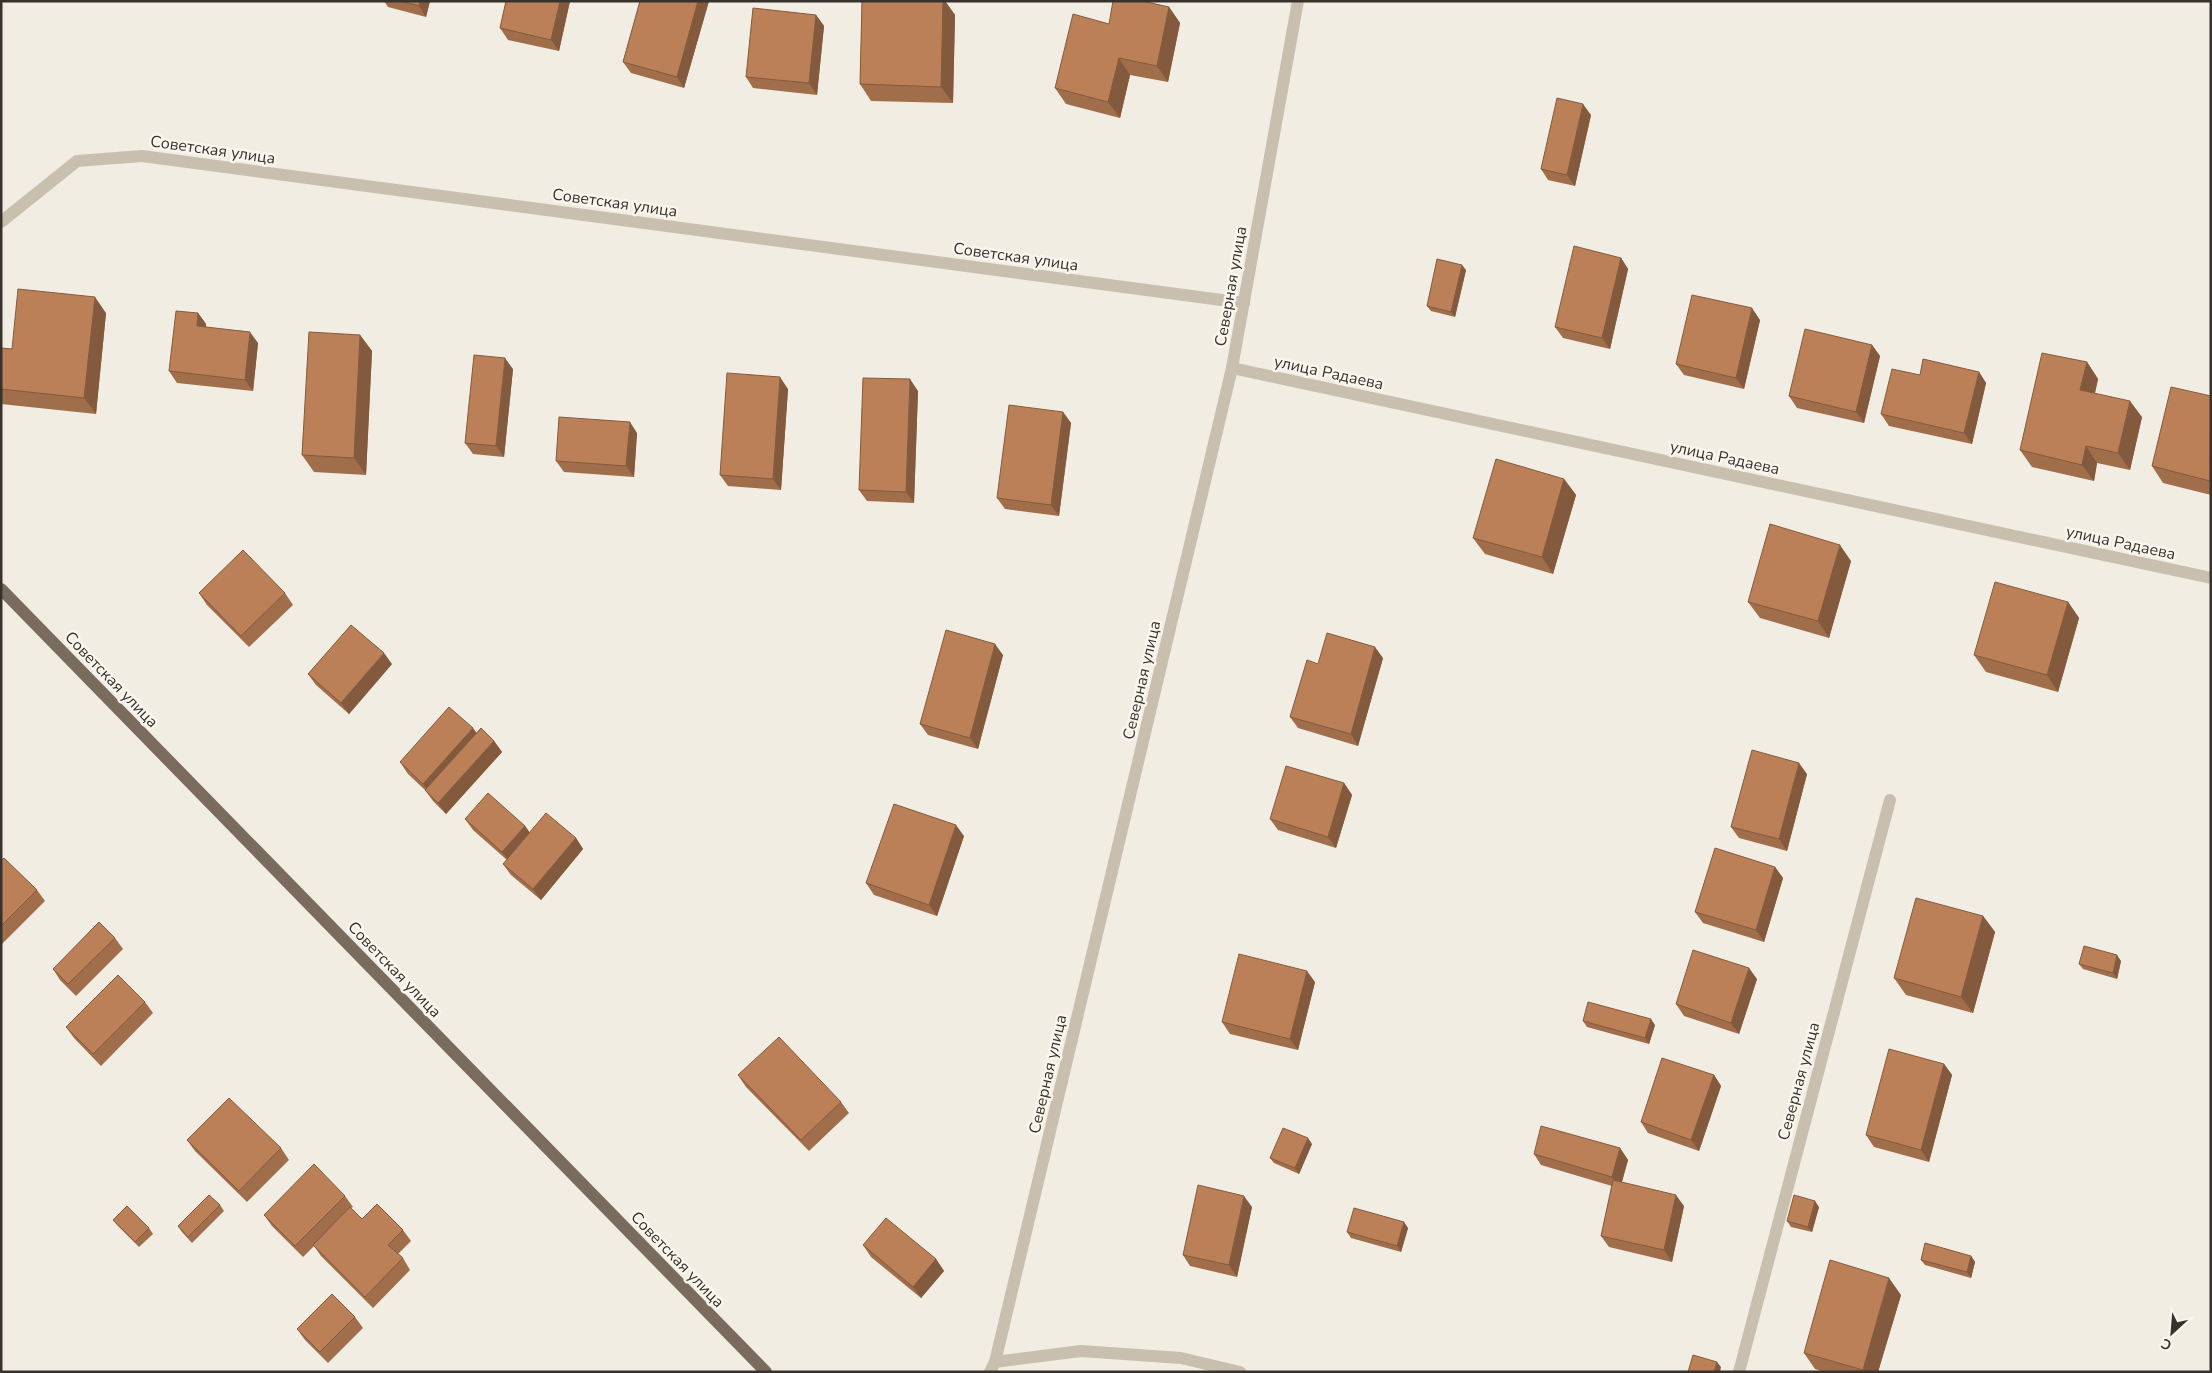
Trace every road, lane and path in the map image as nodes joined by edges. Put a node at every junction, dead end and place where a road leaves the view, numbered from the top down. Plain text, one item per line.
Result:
1 (1298, 1) edge
2 (1, 222) edge
3 (1244, 303) junction
4 (1232, 368) junction
5 (2211, 578) edge
6 (1, 589) edge
7 (1890, 800) dead end
8 (992, 1367) edge
9 (766, 1372) edge
10 (1240, 1372) edge
11 (1739, 1372) edge

1 - 3 street, Северная улица
2 - 3 street, Советская улица
3 - 4 street, Северная улица
4 - 5 street, улица Радаева
4 - 8 street, Северная улица
6 - 9 main road, Советская улица
7 - 11 street, Северная улица
8 - 10 street, Северная улица

